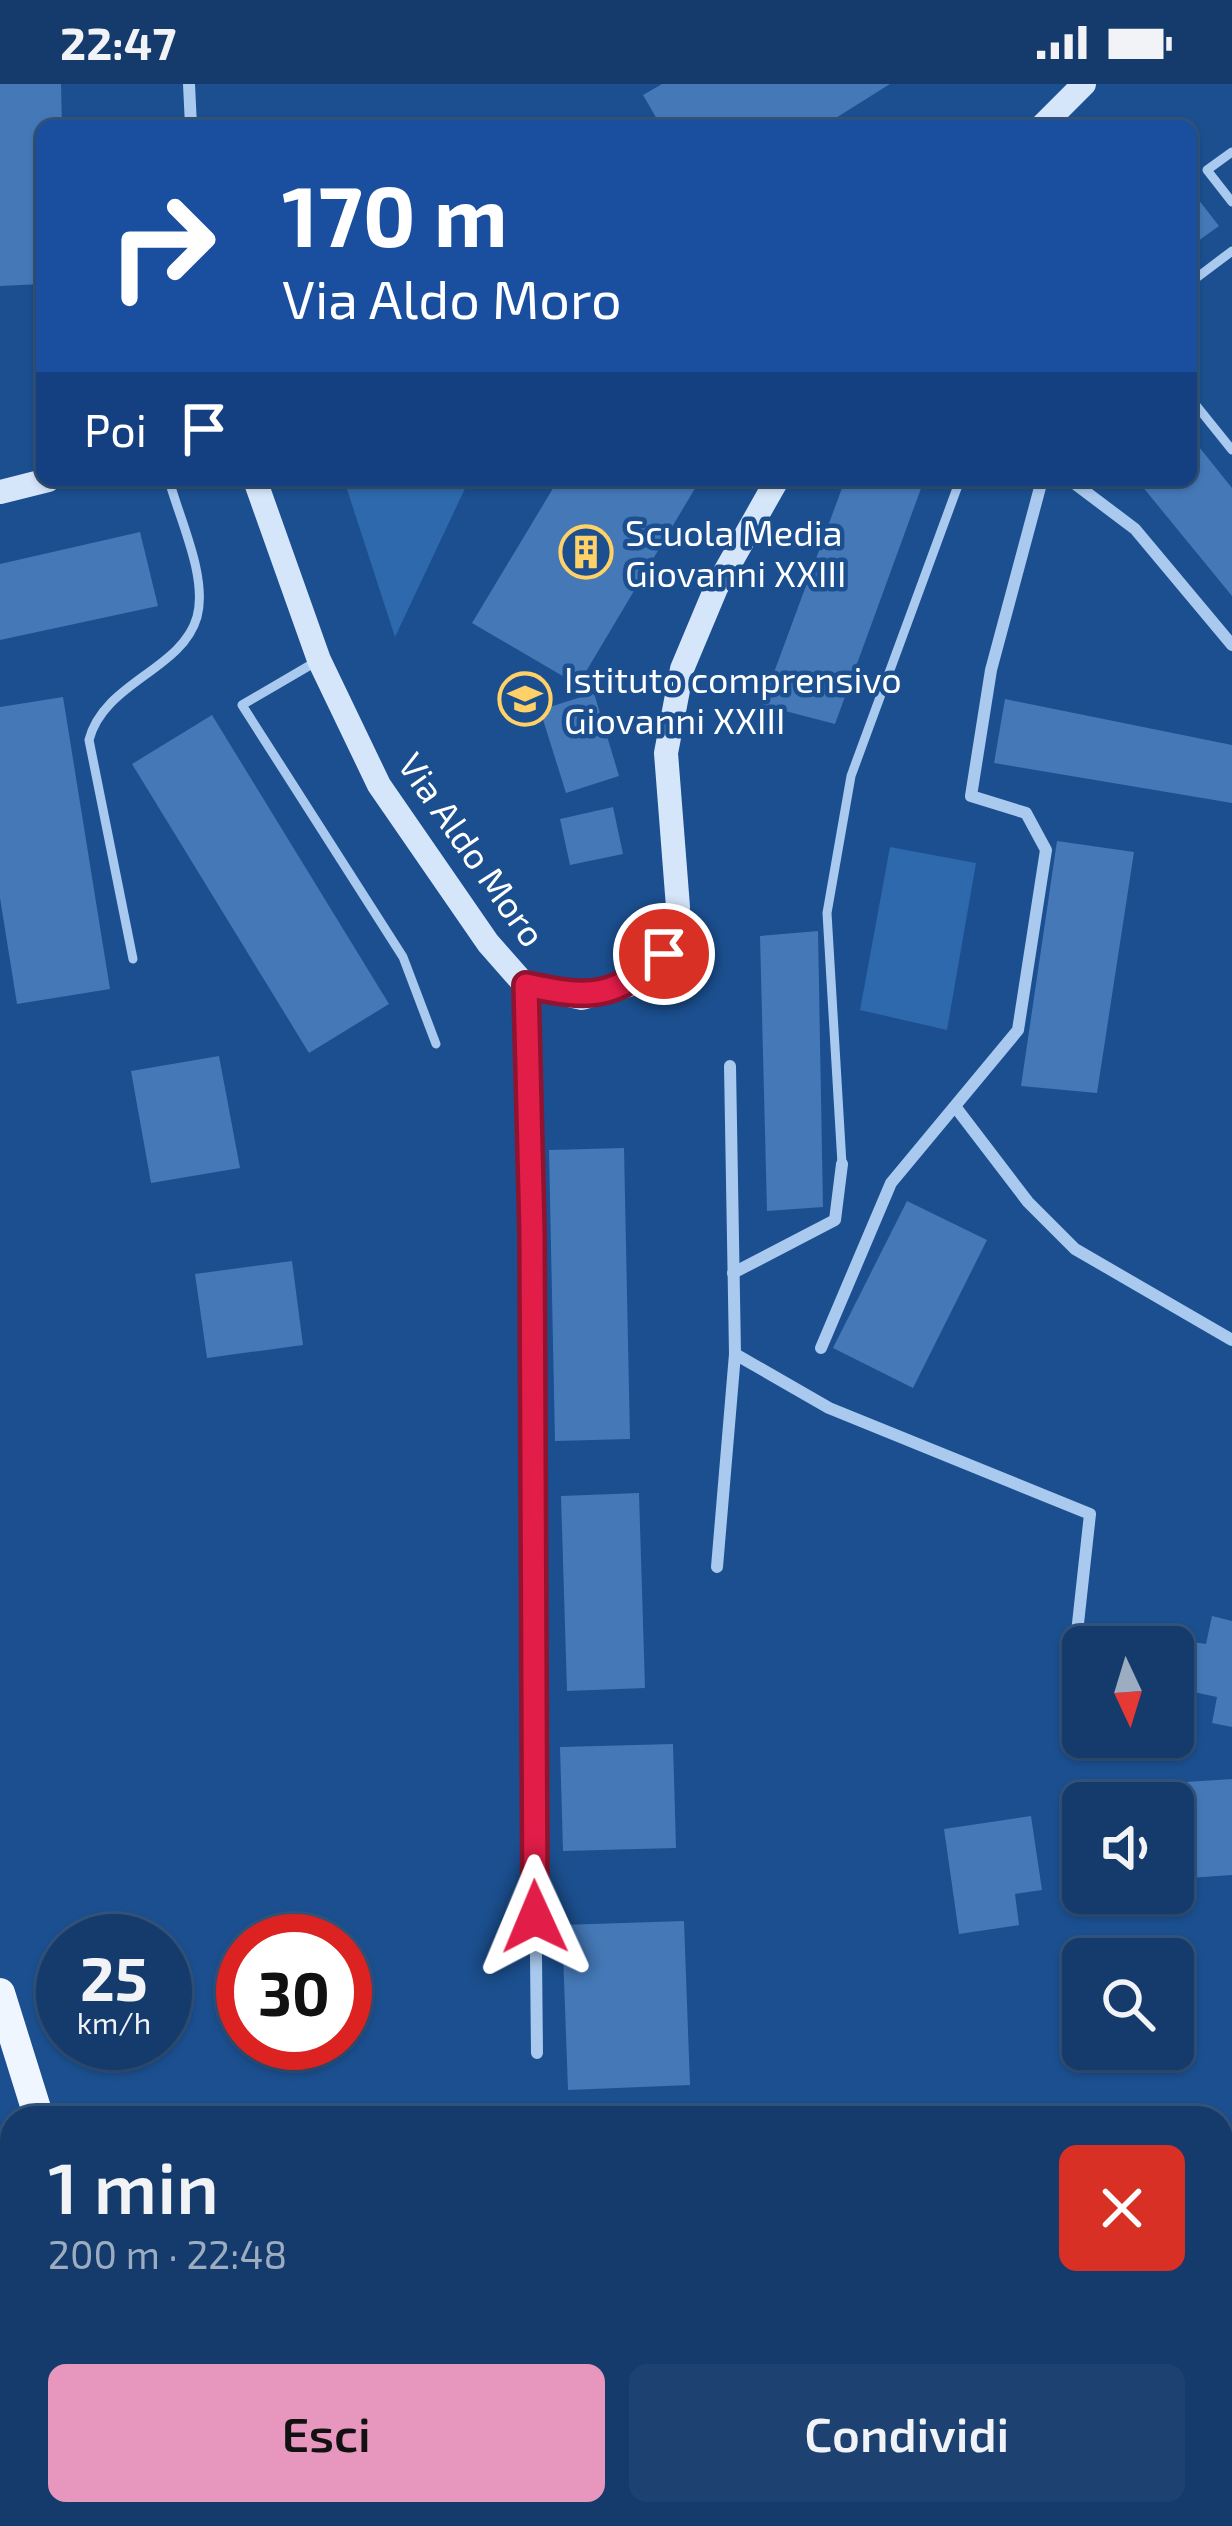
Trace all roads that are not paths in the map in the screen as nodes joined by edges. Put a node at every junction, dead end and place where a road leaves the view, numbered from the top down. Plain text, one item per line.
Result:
1 (207, 84) edge
2 (1084, 84) edge
3 (189, 87) edge
4 (191, 120) edge
5 (1048, 120) edge
6 (1232, 152) edge
7 (1232, 202) edge
8 (1232, 251) edge
9 (1197, 277) edge
10 (1197, 406) edge
11 (1232, 450) edge
12 (36, 483) edge
13 (171, 486) edge
14 (257, 486) edge
15 (774, 486) edge
16 (958, 486) edge
17 (1040, 486) edge
18 (1078, 486) edge
19 (0, 492) edge
20 (1232, 645) edge
21 (319, 660) junction
22 (133, 958) dead end
23 (526, 985) junction
24 (436, 1044) dead end
25 (730, 1066) dead end
26 (957, 1109) junction
27 (842, 1165) joint
28 (733, 1273) junction
29 (1232, 1340) edge
30 (821, 1348) dead end
31 (735, 1354) junction
32 (717, 1568) dead end
33 (1078, 1626) edge
34 (0, 1993) edge
35 (538, 2053) dead end
36 (35, 2106) edge

1 - 3 street
2 - 5 street
3 - 4 street
6 - 7 lane
8 - 9 lane
10 - 11 lane
12 - 19 street
13 - 22 lane
14 - 21 street, Via Aldo Moro
15 - 23 street, Via Aldo Moro
16 - 27 lane
17 - 26 street
18 - 20 street
21 - 23 street, Via Aldo Moro
21 - 24 lane
23 - 35 street
25 - 28 street
26 - 29 street
26 - 30 street
27 - 28 street
28 - 31 street
31 - 32 street
31 - 33 street
34 - 36 main road

